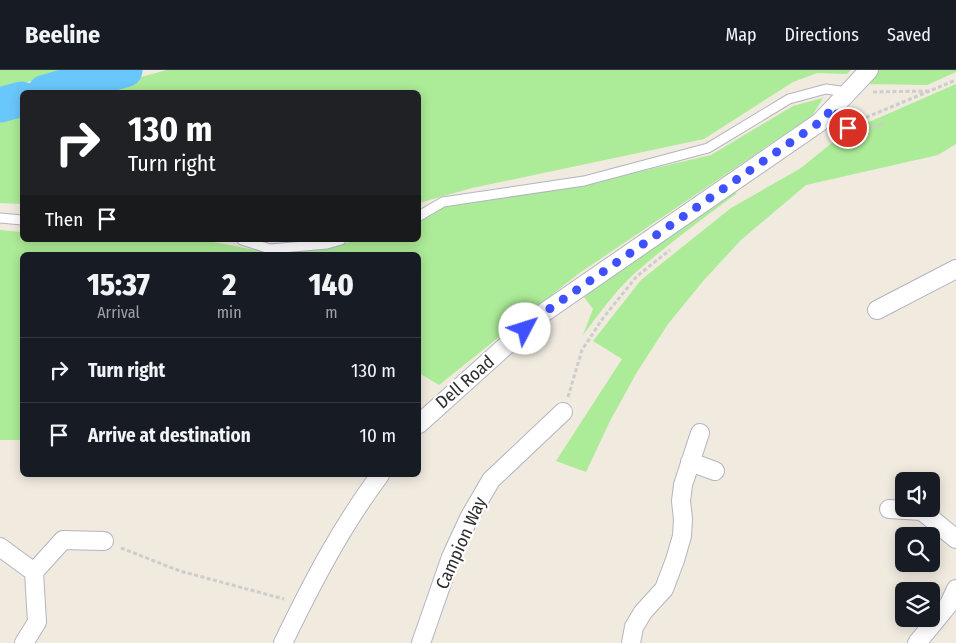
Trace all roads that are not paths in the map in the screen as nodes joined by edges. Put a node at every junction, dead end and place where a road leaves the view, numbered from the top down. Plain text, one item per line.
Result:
1 (869, 70) edge
2 (848, 92) junction
3 (421, 215) edge
4 (0, 218) edge
5 (20, 220) edge
6 (248, 242) edge
7 (334, 242) edge
8 (956, 269) edge
9 (877, 310) dead end
10 (563, 412) road end
11 (421, 422) edge
12 (700, 433) dead end
13 (690, 462) junction
14 (715, 471) dead end
15 (378, 477) edge
16 (889, 509) dead end
17 (956, 539) edge
18 (104, 541) road end
19 (0, 547) edge
20 (34, 572) junction
21 (956, 589) edge
22 (24, 643) edge
23 (283, 643) edge
24 (421, 643) edge
25 (631, 643) edge
26 (917, 643) edge

1 - 2 street, Dell Road
2 - 3 lane
2 - 11 street, Dell Road
4 - 5 lane
6 - 7 lane
8 - 9 street
10 - 24 street, Campion Way
12 - 13 street
13 - 14 street
13 - 25 street
15 - 23 street
16 - 17 street
18 - 20 street
19 - 20 street
20 - 22 street
21 - 26 street

